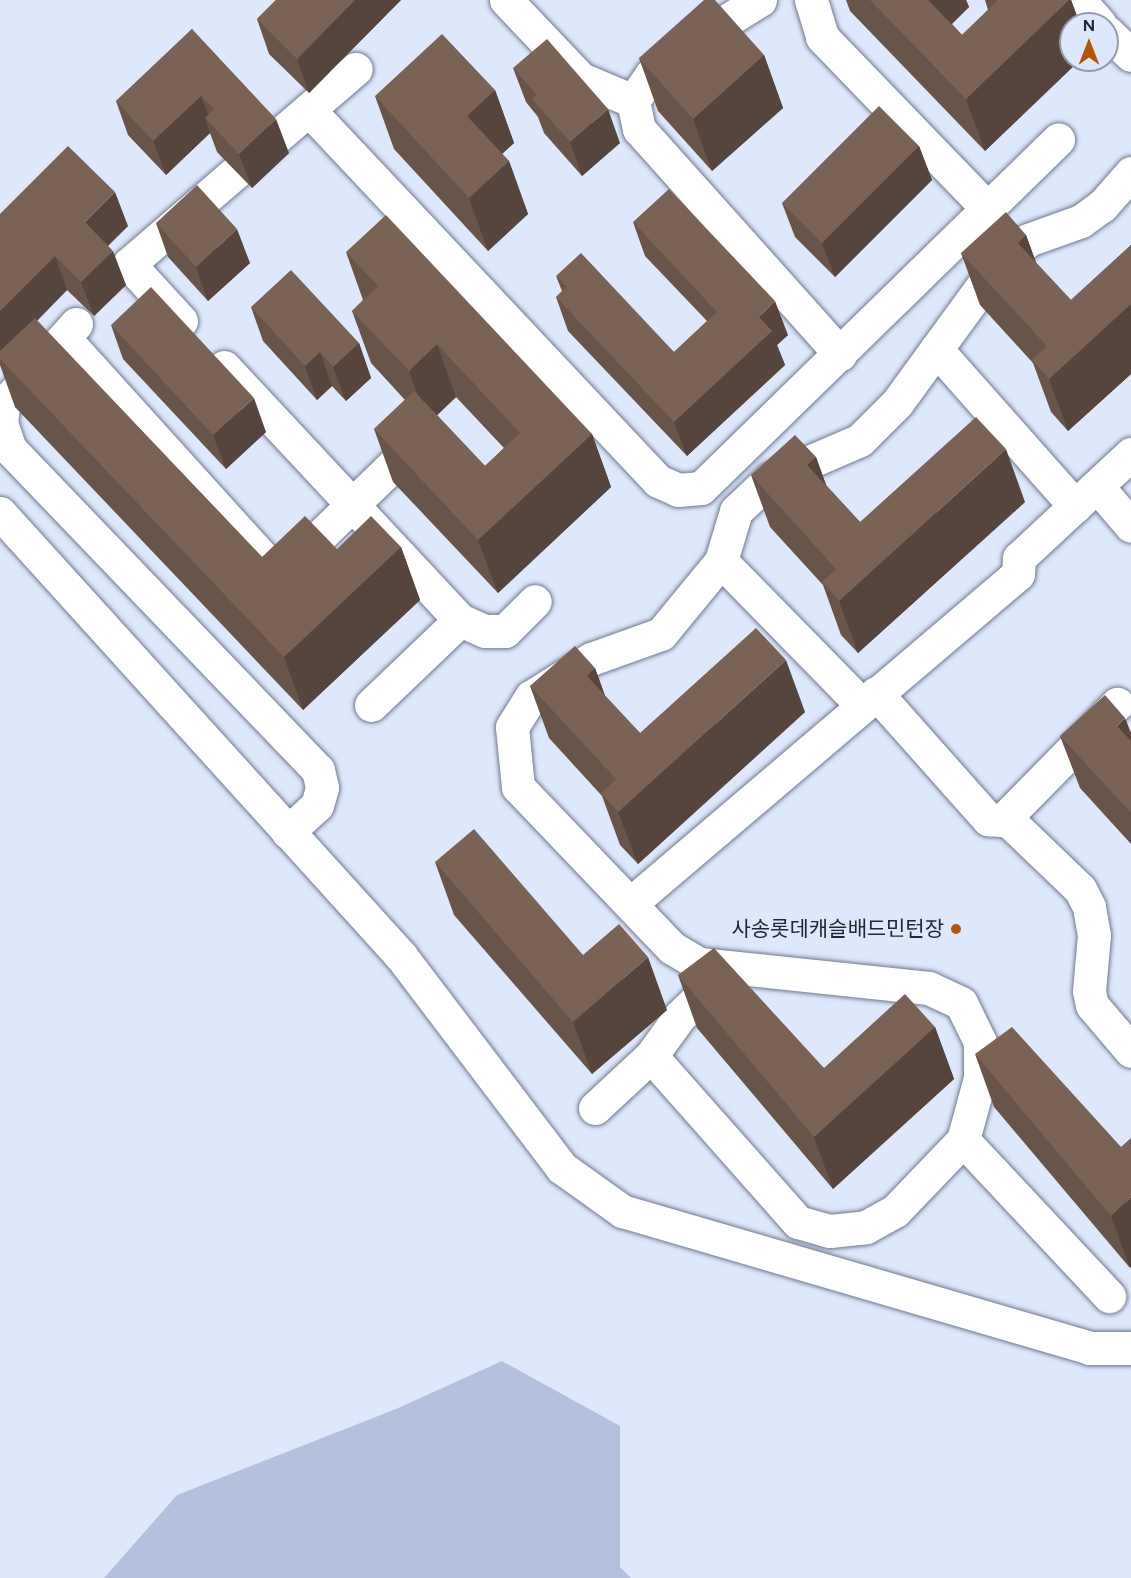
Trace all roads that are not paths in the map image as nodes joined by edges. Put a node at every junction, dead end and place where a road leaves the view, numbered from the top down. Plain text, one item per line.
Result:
1 (506, 0) edge
2 (760, 0) edge
3 (811, 0) edge
4 (1079, 0) edge
5 (1090, 12) edge
6 (1119, 44) edge
7 (1131, 55) edge
8 (356, 69) dead end
9 (633, 101) junction
10 (309, 110) junction
11 (1058, 140) dead end
12 (1131, 173) edge
13 (988, 209) junction
14 (936, 349) junction
15 (840, 354) junction
16 (417, 442) edge
17 (1131, 453) edge
18 (1086, 496) junction
19 (352, 504) junction
20 (0, 513) edge
21 (1131, 526) edge
22 (721, 561) junction
23 (535, 601) dead end
24 (460, 620) junction
25 (869, 699) junction
26 (1117, 704) dead end
27 (371, 705) dead end
28 (1003, 820) junction
29 (288, 832) junction
30 (630, 904) junction
31 (729, 968) junction
32 (1131, 1051) edge
33 (651, 1056) junction
34 (595, 1108) dead end
35 (963, 1140) junction
36 (1109, 1296) dead end
37 (1131, 1348) edge

1 - 9 lane
2 - 9 lane
3 - 13 lane
4 - 5 lane
6 - 7 lane
8 - 10 lane
9 - 15 lane
10 - 15 lane
10 - 19 lane
11 - 13 lane
12 - 14 lane
13 - 15 lane
14 - 18 lane
14 - 22 lane
16 - 19 lane
17 - 18 lane
18 - 21 lane
18 - 25 lane
19 - 24 lane
19 - 29 lane
20 - 29 lane
22 - 25 lane
22 - 30 lane
23 - 24 lane
24 - 27 lane
25 - 28 lane
25 - 30 lane
26 - 28 lane
28 - 32 lane
29 - 37 lane
30 - 31 lane
31 - 33 lane
31 - 35 lane
33 - 34 lane
33 - 35 lane
35 - 36 lane

